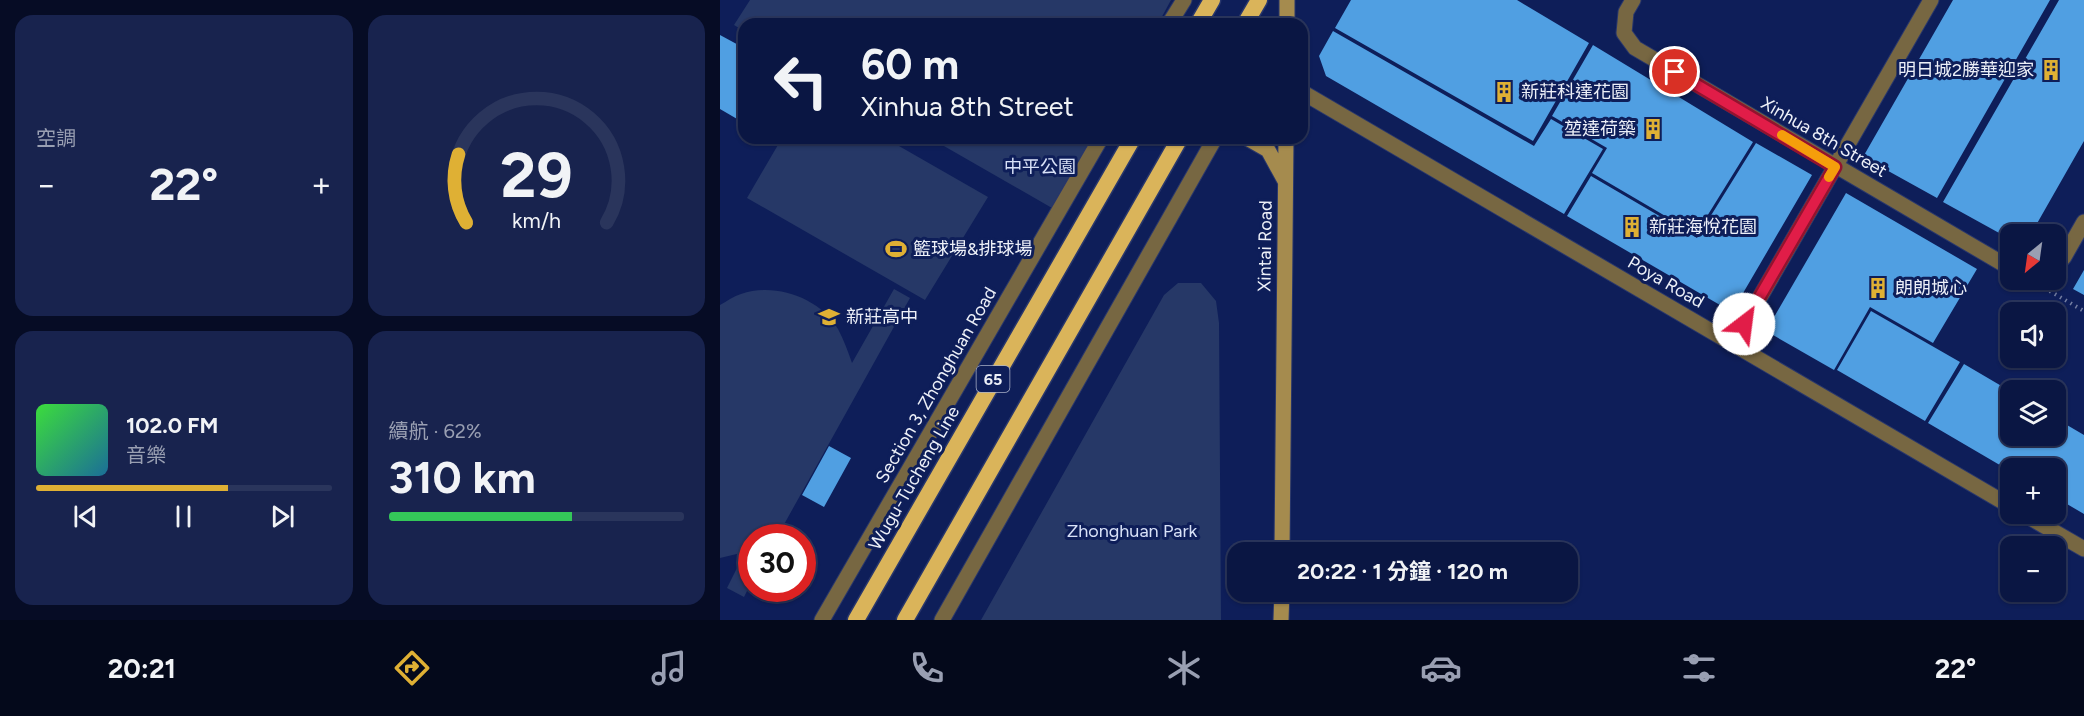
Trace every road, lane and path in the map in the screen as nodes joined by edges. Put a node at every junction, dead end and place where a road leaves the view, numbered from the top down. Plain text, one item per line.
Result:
1 (1184, 0) edge
2 (1212, 0) edge
3 (1259, 0) edge
4 (1633, 0) edge
5 (1931, 0) edge
6 (1288, 2) edge
7 (1173, 18) edge
8 (1202, 18) edge
9 (1248, 18) edge
10 (1281, 18) edge
11 (1287, 18) edge
12 (1308, 96) edge
13 (1098, 144) edge
14 (1129, 144) edge
15 (1177, 144) edge
16 (1212, 144) edge
17 (1258, 144) edge
18 (1286, 144) edge
19 (1835, 167) junction
20 (1285, 182) junction
21 (2084, 222) edge
22 (2066, 253) edge
23 (2000, 262) edge
24 (2049, 290) edge
25 (2084, 311) edge
26 (1733, 344) junction
27 (2000, 500) edge
28 (2041, 524) edge
29 (1282, 542) edge
30 (2084, 549) edge
31 (1282, 602) edge
32 (822, 620) edge
33 (856, 620) edge
34 (905, 620) edge
35 (942, 620) edge
36 (1281, 620) edge

1 - 7 street
2 - 8 highway
3 - 9 highway
4 - 19 street, Xinhua 8th Street
5 - 19 street
6 - 10 street
6 - 11 main road
12 - 26 street, Poya Road
13 - 32 street, Section 3, Zhonghuan Road
14 - 33 highway, Wugu-Tucheng Line / 65
15 - 34 highway, 65
16 - 35 street
17 - 20 main road
18 - 20 main road, Xintai Road
19 - 23 street, Xinhua 8th Street
19 - 26 street
20 - 29 main road, Xintai Road
21 - 22 street
24 - 25 path
26 - 27 street, Poya Road
28 - 30 street
31 - 36 main road

